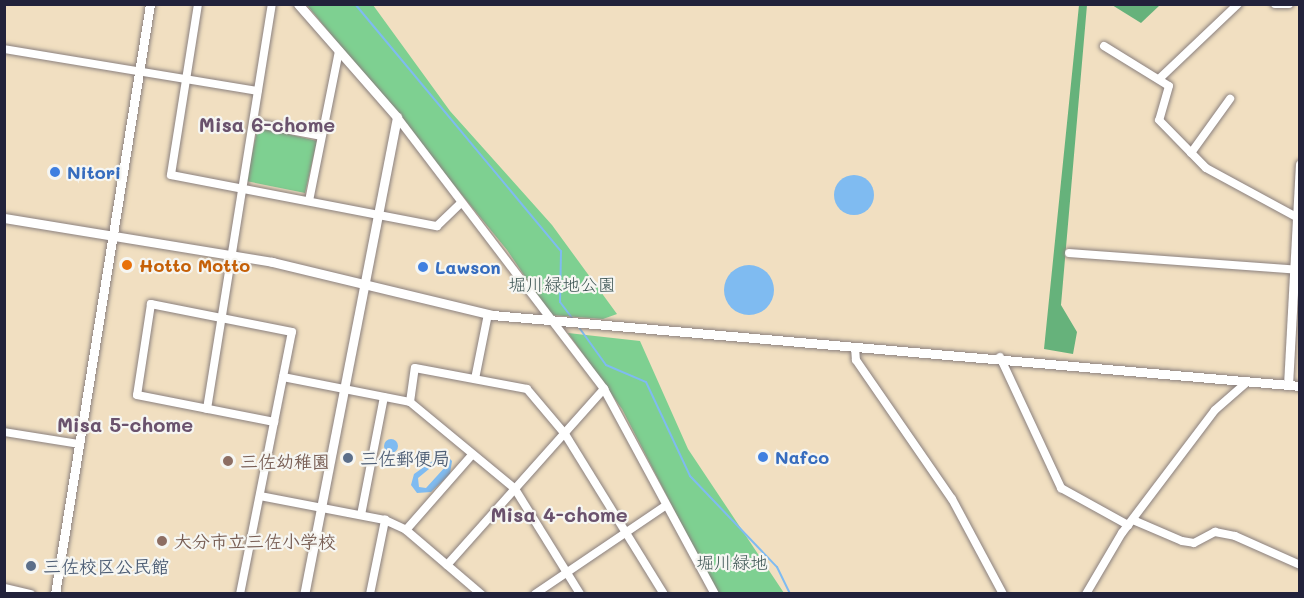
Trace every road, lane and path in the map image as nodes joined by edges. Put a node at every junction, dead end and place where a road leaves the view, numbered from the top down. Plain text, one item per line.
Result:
1 (150, 4) edge
2 (198, 4) edge
3 (272, 4) edge
4 (298, 4) edge
5 (1238, 4) edge
6 (1275, 4) edge
7 (1289, 4) edge
8 (1104, 46) dead end
9 (4, 49) edge
10 (339, 51) junction
11 (139, 71) junction
12 (187, 79) junction
13 (1159, 79) junction
14 (258, 91) junction
15 (1230, 99) dead end
16 (397, 117) junction
17 (253, 123) junction
18 (321, 136) junction
19 (1191, 153) junction
20 (1299, 164) edge
21 (242, 188) junction
22 (309, 201) junction
23 (461, 204) junction
24 (378, 214) junction
25 (4, 218) edge
26 (1298, 218) edge
27 (112, 236) junction
28 (1069, 253) dead end
29 (231, 255) junction
30 (1297, 270) edge
31 (364, 286) junction
32 (488, 314) junction
33 (221, 318) junction
34 (548, 322) junction
35 (855, 347) junction
36 (1000, 357) junction
37 (283, 377) junction
38 (475, 379) junction
39 (1247, 382) junction
40 (1288, 385) junction
41 (1299, 386) edge
42 (344, 389) junction
43 (604, 389) junction
44 (384, 397) junction
45 (410, 402) junction
46 (207, 409) junction
47 (274, 422) junction
48 (4, 432) edge
49 (565, 434) junction
50 (79, 444) junction
51 (472, 454) junction
52 (515, 489) junction
53 (260, 496) junction
54 (665, 506) junction
55 (321, 508) junction
56 (361, 515) junction
57 (385, 520) junction
58 (1130, 523) junction
59 (406, 530) junction
60 (629, 531) junction
61 (447, 565) junction
62 (1299, 565) edge
63 (567, 572) junction
64 (4, 588) edge
65 (30, 594) edge
66 (55, 594) edge
67 (240, 594) edge
68 (304, 594) edge
69 (370, 594) edge
70 (481, 594) edge
71 (535, 594) edge
72 (580, 594) edge
73 (664, 594) edge
74 (715, 594) edge
75 (1004, 594) edge
76 (1086, 594) edge

1 - 11 street
2 - 12 street
3 - 14 street
4 - 10 street
5 - 13 street
6 - 7 street
8 - 13 street
9 - 11 street
10 - 16 street
10 - 18 street
11 - 12 street
11 - 27 street
12 - 14 street
12 - 21 street
13 - 19 street
14 - 17 street
15 - 19 street
16 - 23 street
16 - 24 street
17 - 18 street
17 - 21 street
18 - 22 street
19 - 26 street
20 - 26 street
21 - 22 street
21 - 29 street
22 - 24 street
23 - 24 street
23 - 34 street
24 - 31 street
25 - 27 street
26 - 30 street
27 - 29 street
27 - 50 street
28 - 30 street
29 - 31 street
29 - 33 street
30 - 40 street
31 - 32 street
31 - 42 street
32 - 34 street
32 - 38 street
33 - 37 street
33 - 46 street
33 - 46 street
34 - 35 street
34 - 43 street
35 - 36 street
35 - 75 street
36 - 39 street
36 - 58 street
37 - 42 street
37 - 47 street
38 - 45 street
38 - 49 street
39 - 40 street
39 - 58 street
40 - 41 street
42 - 44 street
42 - 55 street
43 - 49 street
43 - 54 street
44 - 45 street
44 - 56 street
45 - 51 street
46 - 47 street
47 - 53 street
48 - 50 street
49 - 52 street
49 - 60 street
50 - 66 street
51 - 52 street
51 - 59 street
52 - 61 street
52 - 63 street
53 - 55 street
53 - 67 street
54 - 60 street
54 - 74 street
55 - 56 street
55 - 68 street
56 - 57 street
57 - 59 street
57 - 69 street
58 - 62 street
58 - 76 street
59 - 61 street
60 - 63 street
60 - 73 street
61 - 70 street
63 - 71 street
63 - 72 street
64 - 65 street

